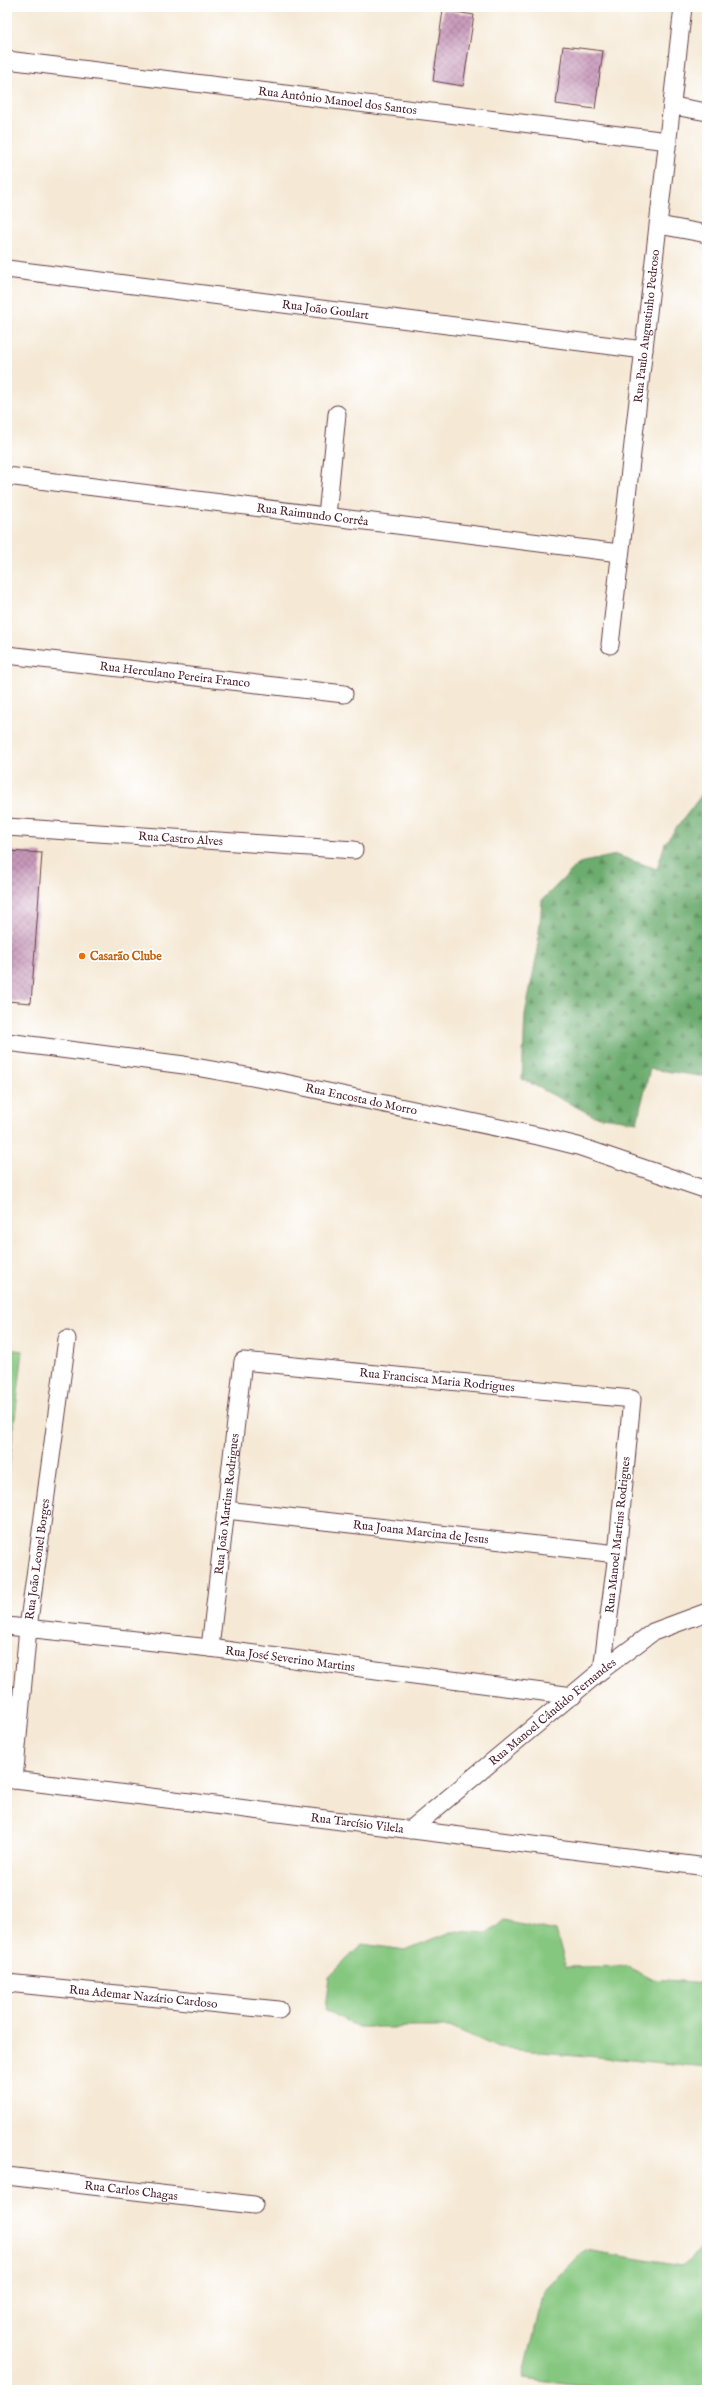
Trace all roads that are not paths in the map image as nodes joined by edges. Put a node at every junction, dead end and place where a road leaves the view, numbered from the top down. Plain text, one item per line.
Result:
1 (683, 7) edge
2 (7, 60) edge
3 (672, 106) junction
4 (707, 112) edge
5 (668, 141) junction
6 (659, 225) junction
7 (707, 234) edge
8 (7, 269) edge
9 (644, 350) junction
10 (337, 414) dead end
11 (7, 476) edge
12 (327, 516) junction
13 (619, 553) junction
14 (610, 645) dead end
15 (7, 654) edge
16 (344, 694) dead end
17 (7, 827) edge
18 (354, 850) dead end
19 (7, 1042) edge
20 (707, 1190) edge
21 (67, 1339) dead end
22 (243, 1361) joint
23 (632, 1399) joint
24 (226, 1510) junction
25 (617, 1554) junction
26 (707, 1612) edge
27 (7, 1626) edge
28 (28, 1628) junction
29 (210, 1648) junction
30 (602, 1670) junction
31 (573, 1696) junction
32 (11, 1779) edge
33 (410, 1830) junction
34 (707, 1867) edge
35 (7, 1983) edge
36 (280, 2010) dead end
37 (7, 2176) edge
38 (254, 2205) dead end

1 - 3 street, Rua Paulo Augustinho Pedroso
2 - 5 street, Rua Antônio Manoel dos Santos
3 - 4 street
3 - 5 street, Rua Paulo Augustinho Pedroso
5 - 6 street, Rua Paulo Augustinho Pedroso
6 - 7 street
6 - 9 street, Rua Paulo Augustinho Pedroso
8 - 9 street, Rua João Goulart
9 - 13 street, Rua Paulo Augustinho Pedroso
10 - 12 street
11 - 12 street, Rua Raimundo Corrêa
12 - 13 street, Rua Raimundo Corrêa
13 - 14 street, Rua Paulo Augustinho Pedroso
15 - 16 street, Rua Herculano Pereira Franco
17 - 18 street, Rua Castro Alves
19 - 20 street, Rua Encosta do Morro
21 - 28 street, Rua João Leonel Borges
22 - 23 street, Rua Francisca Maria Rodrigues
22 - 24 street, Rua João Martins Rodrigues
23 - 25 street, Rua Manoel Martins Rodrigues
24 - 25 street, Rua Joana Marcina de Jesus
24 - 29 street, Rua João Martins Rodrigues
25 - 30 street, Rua Manoel Martins Rodrigues
26 - 30 street, Rua Manoel Cândido Fernandes
27 - 28 street, Rua José Severino Martins
28 - 29 street, Rua José Severino Martins
28 - 32 street, Rua João Leonel Borges
29 - 31 street, Rua José Severino Martins
30 - 31 street, Rua Manoel Cândido Fernandes
31 - 33 street, Rua Manoel Cândido Fernandes
32 - 33 street, Rua Tarcísio Vilela
33 - 34 street, Rua Tarcísio Vilela
35 - 36 street, Rua Ademar Nazário Cardoso
37 - 38 street, Rua Carlos Chagas

